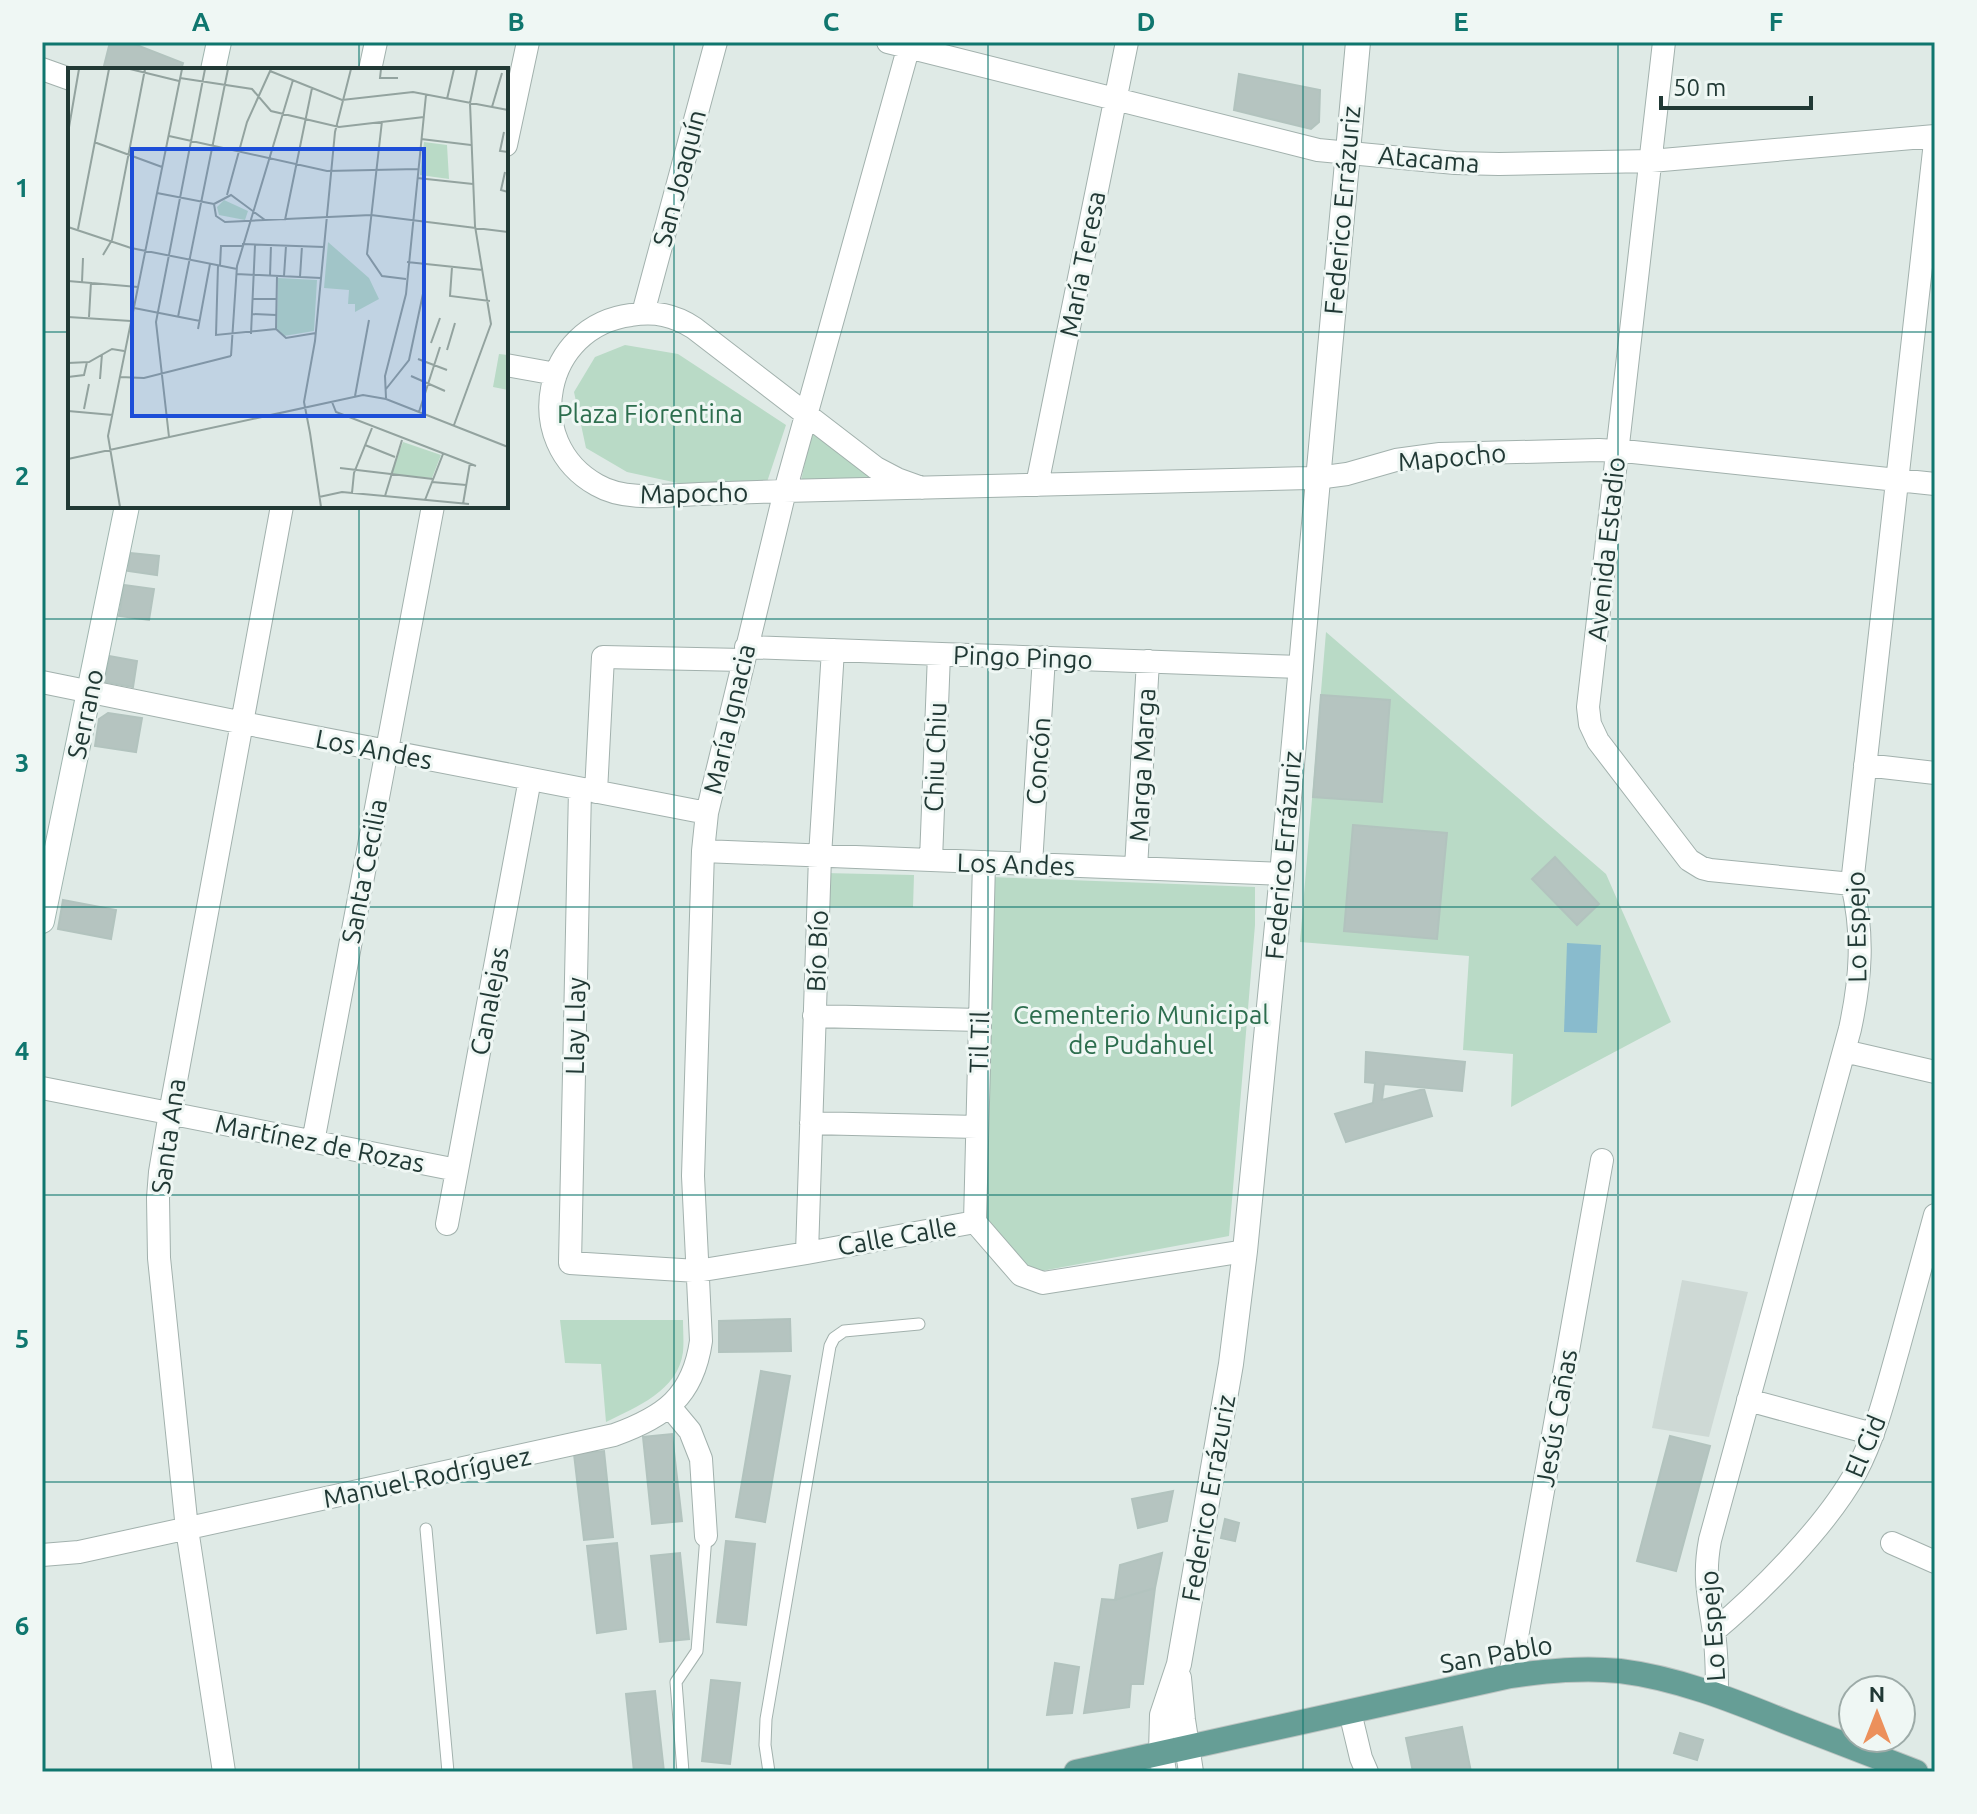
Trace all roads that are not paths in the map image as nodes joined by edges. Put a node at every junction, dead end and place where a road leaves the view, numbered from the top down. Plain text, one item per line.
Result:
1 (219, 42) edge
2 (376, 42) edge
3 (528, 42) edge
4 (716, 42) edge
5 (1127, 42) edge
6 (1358, 42) edge
7 (1664, 42) edge
8 (902, 44) edge
9 (213, 68) edge
10 (370, 68) edge
11 (42, 69) edge
12 (68, 78) edge
13 (1115, 99) junction
14 (508, 136) edge
15 (1935, 136) edge
16 (1935, 142) edge
17 (1348, 152) junction
18 (1651, 161) junction
19 (1932, 197) edge
20 (643, 313) junction
21 (508, 365) edge
22 (556, 374) junction
23 (806, 414) junction
24 (1618, 450) junction
25 (1317, 478) junction
26 (1897, 480) junction
27 (1935, 484) edge
28 (1037, 485) junction
29 (922, 488) junction
30 (785, 491) junction
31 (127, 508) edge
32 (282, 508) edge
33 (433, 508) edge
34 (833, 650) junction
35 (745, 654) junction
36 (939, 654) junction
37 (603, 657) joint
38 (1044, 657) junction
39 (1148, 661) junction
40 (1301, 667) junction
41 (42, 682) edge
42 (90, 692) junction
43 (242, 723) junction
44 (387, 752) junction
45 (1865, 765) junction
46 (1935, 773) edge
47 (530, 779) junction
48 (588, 790) junction
49 (707, 813) junction
50 (703, 851) junction
51 (820, 856) junction
52 (931, 860) junction
53 (984, 862) junction
54 (1031, 864) junction
55 (1136, 868) junction
56 (1282, 874) junction
57 (1852, 884) junction
58 (42, 921) edge
59 (814, 1016) junction
60 (980, 1020) junction
61 (1844, 1051) junction
62 (1935, 1072) edge
63 (42, 1088) edge
64 (170, 1113) junction
65 (811, 1123) junction
66 (977, 1127) junction
67 (313, 1142) junction
68 (1602, 1160) dead end
69 (457, 1170) junction
70 (1935, 1215) edge
71 (975, 1222) junction
72 (447, 1224) dead end
73 (1245, 1251) junction
74 (807, 1253) junction
75 (570, 1263) joint
76 (697, 1271) junction
77 (919, 1324) dead end
78 (1748, 1400) junction
79 (670, 1407) junction
80 (1873, 1434) junction
81 (187, 1529) junction
82 (426, 1529) dead end
83 (706, 1536) joint
84 (1892, 1543) dead end
85 (42, 1555) edge
86 (1935, 1562) edge
87 (1714, 1631) junction
88 (1179, 1664) junction
89 (1510, 1676) junction
90 (1717, 1695) junction
91 (1350, 1712) junction
92 (1189, 1760) edge
93 (1163, 1763) edge
94 (224, 1772) edge
95 (448, 1772) edge
96 (683, 1772) edge
97 (769, 1772) edge
98 (1076, 1772) edge
99 (1367, 1772) edge
100 (1916, 1772) edge

1 - 9 street
2 - 10 street
3 - 14 street
4 - 20 street, San Joaquín
5 - 13 street, María Teresa
6 - 17 street, Federico Errázuriz
7 - 18 street, Avenida Estadio
8 - 13 street, Atacama
8 - 23 street, María Ignacia
11 - 12 street
13 - 17 street, Atacama
13 - 28 street, María Teresa
15 - 18 street, Atacama
16 - 19 street, Lo Espejo
17 - 18 street, Atacama
17 - 25 street, Federico Errázuriz
18 - 24 street, Avenida Estadio
19 - 26 street, Lo Espejo
20 - 22 street, Mapocho
20 - 23 street, Mapocho
21 - 22 street
22 - 30 street, Mapocho
23 - 29 street, Mapocho
23 - 30 street, María Ignacia
24 - 25 street, Mapocho
24 - 26 street, Mapocho
24 - 57 street, Avenida Estadio
25 - 28 street, Mapocho
25 - 40 street, Federico Errázuriz
26 - 27 street, Mapocho
26 - 45 street, Lo Espejo
28 - 29 street, Mapocho
29 - 30 street, Mapocho
30 - 35 street, María Ignacia
31 - 42 street, Serrano
32 - 43 street, Santa Ana
33 - 44 street, Santa Cecilia
34 - 35 street, Pingo Pingo
34 - 36 street, Pingo Pingo
34 - 51 street, Bío Bío
35 - 37 street, Pingo Pingo
35 - 49 street, María Ignacia
36 - 38 street, Pingo Pingo
36 - 52 street, Chiu Chiu
37 - 48 street, Llay Llay
38 - 39 street, Pingo Pingo
38 - 54 street, Concón
39 - 40 street, Pingo Pingo
39 - 55 street, Marga Marga
40 - 56 street, Federico Errázuriz
41 - 42 street, Los Andes
42 - 43 street, Los Andes
42 - 58 street, Serrano
43 - 44 street, Los Andes
43 - 64 street, Santa Ana
44 - 47 street, Los Andes
44 - 67 street, Santa Cecilia
45 - 46 street
45 - 57 street, Lo Espejo
47 - 48 street, Los Andes
47 - 69 street, Canalejas
48 - 49 street, Los Andes
48 - 75 street, Llay Llay
49 - 50 street, María Ignacia
50 - 51 street, Los Andes
50 - 76 street, María Ignacia
51 - 52 street, Los Andes
51 - 59 street, Bío Bío
52 - 53 street, Los Andes
53 - 54 street, Los Andes
53 - 60 street, Til Til
54 - 55 street, Los Andes
55 - 56 street, Los Andes
56 - 73 street, Federico Errázuriz
57 - 61 street, Lo Espejo
59 - 60 street
59 - 65 street, Bío Bío
60 - 66 street, Til Til
61 - 62 street
61 - 78 street, Lo Espejo
63 - 64 street, Martínez de Rozas
64 - 67 street, Martínez de Rozas
64 - 81 street, Santa Ana
65 - 66 street
65 - 74 street, Bío Bío
66 - 71 street, Til Til
67 - 69 street, Martínez de Rozas
68 - 89 street, Jesús Cañas
69 - 72 street, Canalejas
70 - 80 street, El Cid
71 - 73 street, Calle Calle
71 - 74 street, Calle Calle
73 - 88 street, Federico Errázuriz
74 - 76 street, Calle Calle
75 - 76 street, Calle Calle
76 - 79 street, María Ignacia
77 - 97 lane
78 - 80 street
78 - 87 street, Lo Espejo
79 - 81 street, Manuel Rodríguez
79 - 83 street
80 - 87 street, El Cid
81 - 85 street, Manuel Rodríguez
81 - 94 street, Santa Ana
82 - 95 lane
83 - 96 lane
84 - 86 street
87 - 90 street, Lo Espejo
88 - 92 street, Federico Errázuriz
88 - 93 street, Federico Errázuriz
89 - 90 main road, San Pablo
89 - 91 main road, San Pablo
90 - 100 main road, San Pablo
91 - 92 main road, San Pablo
91 - 99 street
92 - 93 main road, San Pablo
93 - 98 main road, San Pablo

